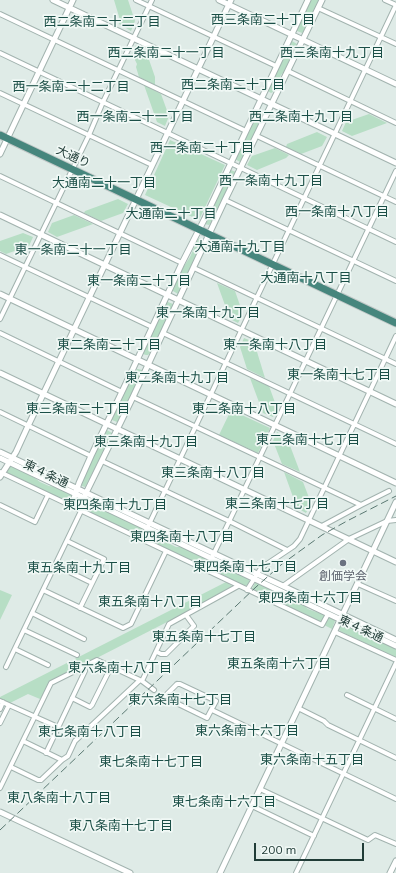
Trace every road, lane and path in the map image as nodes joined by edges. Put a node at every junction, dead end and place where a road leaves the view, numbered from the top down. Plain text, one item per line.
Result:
1 (53, 0) edge
2 (73, 0) edge
3 (136, 0) edge
4 (152, 0) edge
5 (219, 0) edge
6 (322, 0) edge
7 (384, 0) edge
8 (306, 1) edge
9 (229, 2) edge
10 (149, 6) junction
11 (70, 8) junction
12 (318, 8) junction
13 (0, 14) edge
14 (291, 34) junction
15 (213, 37) junction
16 (381, 37) junction
17 (134, 38) junction
18 (303, 39) junction
19 (54, 40) junction
20 (396, 44) edge
21 (0, 53) edge
22 (276, 66) junction
23 (198, 69) junction
24 (119, 70) junction
25 (365, 70) junction
26 (288, 71) junction
27 (39, 72) junction
28 (396, 84) edge
29 (0, 93) edge
30 (261, 99) junction
31 (183, 101) junction
32 (103, 102) junction
33 (350, 102) junction
34 (23, 104) junction
35 (272, 104) junction
36 (396, 123) edge
37 (246, 131) junction
38 (168, 133) junction
39 (335, 134) junction
40 (0, 135) edge
41 (89, 135) junction
42 (257, 136) junction
43 (7, 138) junction
44 (0, 154) edge
45 (230, 163) junction
46 (396, 163) edge
47 (152, 165) junction
48 (320, 166) junction
49 (241, 168) junction
50 (72, 169) junction
51 (396, 171) edge
52 (0, 176) edge
53 (384, 196) junction
54 (304, 198) junction
55 (136, 199) junction
56 (225, 200) junction
57 (396, 202) edge
58 (56, 203) junction
59 (0, 215) edge
60 (368, 229) junction
61 (199, 230) junction
62 (289, 230) junction
63 (120, 233) junction
64 (40, 234) junction
65 (209, 234) junction
66 (396, 242) edge
67 (0, 255) edge
68 (353, 261) junction
69 (182, 263) junction
70 (104, 265) junction
71 (272, 265) junction
72 (25, 266) junction
73 (194, 268) junction
74 (396, 281) edge
75 (0, 294) edge
76 (167, 295) junction
77 (337, 295) junction
78 (90, 298) junction
79 (10, 299) junction
80 (256, 299) junction
81 (178, 300) junction
82 (0, 319) edge
83 (396, 323) edge
84 (152, 327) junction
85 (321, 329) junction
86 (74, 330) junction
87 (241, 330) junction
88 (163, 333) junction
89 (0, 334) edge
90 (396, 336) edge
91 (385, 359) junction
92 (137, 360) junction
93 (306, 361) junction
94 (59, 362) junction
95 (226, 363) junction
96 (396, 364) edge
97 (148, 365) junction
98 (0, 373) edge
99 (122, 392) junction
100 (370, 392) junction
101 (44, 394) junction
102 (290, 394) junction
103 (211, 395) junction
104 (133, 397) junction
105 (396, 404) edge
106 (0, 412) edge
107 (107, 424) junction
108 (354, 424) junction
109 (275, 425) junction
110 (28, 426) junction
111 (196, 427) junction
112 (117, 429) junction
113 (396, 444) edge
114 (0, 452) edge
115 (91, 456) junction
116 (339, 456) junction
117 (260, 457) junction
118 (0, 458) edge
119 (12, 458) junction
120 (180, 459) junction
121 (102, 461) junction
122 (9, 463) junction
123 (1, 474) edge
124 (396, 483) edge
125 (324, 488) junction
126 (245, 489) junction
127 (76, 491) junction
128 (165, 491) junction
129 (389, 491) dead end
130 (48, 495) junction
131 (86, 495) junction
132 (396, 502) edge
133 (0, 505) edge
134 (361, 505) junction
135 (70, 506) junction
136 (81, 510) junction
137 (309, 520) junction
138 (229, 521) junction
139 (387, 521) junction
140 (395, 521) edge
141 (149, 526) junction
142 (322, 526) junction
143 (142, 539) junction
144 (349, 539) junction
145 (67, 541) junction
146 (287, 550) junction
147 (373, 550) junction
148 (166, 551) junction
149 (213, 556) junction
150 (396, 562) edge
151 (55, 565) junction
152 (206, 570) junction
153 (256, 577) junction
154 (92, 583) junction
155 (358, 584) junction
156 (238, 586) junction
157 (283, 586) junction
158 (43, 590) junction
159 (247, 590) junction
160 (396, 601) edge
161 (80, 608) junction
162 (32, 614) junction
163 (328, 614) junction
164 (186, 615) junction
165 (341, 618) junction
166 (24, 630) junction
167 (335, 632) junction
168 (84, 639) dead end
169 (396, 640) edge
170 (396, 646) edge
171 (15, 649) junction
172 (157, 652) junction
173 (77, 655) dead end
174 (396, 661) edge
175 (48, 665) dead end
176 (6, 666) dead end
177 (83, 667) junction
178 (111, 667) junction
179 (141, 680) junction
180 (154, 690) dead end
181 (347, 695) dead end
182 (72, 698) junction
183 (2, 701) edge
184 (9, 705) junction
185 (298, 708) junction
186 (374, 708) junction
187 (0, 710) edge
188 (212, 710) junction
189 (5, 713) junction
190 (35, 717) junction
191 (396, 719) edge
192 (0, 724) edge
193 (58, 728) junction
194 (359, 740) junction
195 (23, 741) junction
196 (281, 744) junction
197 (46, 753) junction
198 (396, 758) edge
199 (62, 760) junction
200 (11, 767) junction
201 (343, 774) junction
202 (1, 785) edge
203 (260, 789) junction
204 (396, 799) edge
205 (252, 806) junction
206 (0, 812) edge
207 (322, 818) junction
208 (314, 836) junction
209 (396, 844) edge
210 (396, 861) edge
211 (130, 873) edge
212 (220, 873) edge
213 (296, 873) edge
214 (390, 873) edge

1 - 11 street
2 - 11 street
3 - 10 street
4 - 10 street
5 - 9 street
6 - 12 street
7 - 16 street
8 - 14 street
9 - 14 street
9 - 15 street
10 - 15 street
10 - 17 street
11 - 17 street
11 - 19 street
12 - 16 street
12 - 18 street
13 - 19 street
14 - 18 street
14 - 22 street
15 - 22 street
15 - 23 street
16 - 20 street
16 - 25 street
17 - 23 street
17 - 24 street
18 - 25 street
18 - 26 street
19 - 24 street
19 - 27 street
21 - 27 street
22 - 30 street
23 - 30 street
23 - 31 street
24 - 31 street
24 - 32 street
25 - 28 street
25 - 33 street
26 - 33 street
26 - 35 street
27 - 32 street
27 - 34 street
29 - 34 street
30 - 35 street
30 - 37 street
31 - 37 street
31 - 38 street
32 - 38 street
32 - 41 street
33 - 36 street
33 - 39 street
34 - 41 street
34 - 43 street
35 - 39 street
35 - 42 street
37 - 45 street
38 - 45 street
38 - 47 street
39 - 46 street
39 - 48 street
40 - 43 highway, 大通り
41 - 47 street
41 - 50 street
42 - 48 street
42 - 49 street
43 - 44 street
43 - 50 highway, 大通り
45 - 49 street
45 - 61 street
47 - 55 street
48 - 53 street
48 - 54 street
49 - 54 street
49 - 56 street
50 - 55 highway, 大通り
50 - 58 street
51 - 53 street
52 - 58 street
53 - 57 street
53 - 60 street
54 - 60 street
54 - 62 street
55 - 61 highway, 大通り
55 - 63 street
56 - 62 street
56 - 65 street
58 - 63 street
58 - 64 street
59 - 64 street
60 - 66 street
60 - 68 street
61 - 65 highway, 大通り
61 - 69 street
62 - 68 street
62 - 71 street
63 - 69 street
63 - 70 street
64 - 70 street
64 - 72 street
65 - 71 highway, 大通り
65 - 73 street
67 - 72 street
68 - 74 street
68 - 77 street
69 - 76 street
70 - 76 street
70 - 78 street
71 - 77 highway, 大通り
71 - 80 street
72 - 78 street
72 - 79 street
73 - 80 street
73 - 81 street
75 - 79 street
76 - 81 street
76 - 84 street
77 - 83 highway, 大通り
77 - 85 street
78 - 84 street
78 - 86 street
79 - 82 street
79 - 86 street
80 - 85 street
80 - 87 street
81 - 87 street
81 - 88 street
84 - 92 street
85 - 91 street
85 - 93 street
86 - 92 street
86 - 94 street
87 - 93 street
87 - 95 street
88 - 95 street
88 - 97 street
89 - 94 street
90 - 91 street
91 - 96 street
91 - 100 street
92 - 97 street
92 - 99 street
93 - 100 street
93 - 102 street
94 - 99 street
94 - 101 street
95 - 102 street
95 - 103 street
97 - 103 street
97 - 104 street
98 - 101 street
99 - 107 street
100 - 105 street
100 - 108 street
101 - 107 street
101 - 110 street
102 - 108 street
102 - 109 street
103 - 109 street
103 - 111 street
104 - 111 street
104 - 112 street
106 - 110 street
107 - 112 street
107 - 115 street
108 - 113 street
108 - 116 street
109 - 116 street
109 - 117 street
110 - 115 street
110 - 119 street
111 - 117 street
111 - 120 street
112 - 120 street
112 - 121 street
114 - 119 street, 東４条通
115 - 127 street
116 - 124 street
116 - 125 street
117 - 125 street
117 - 126 street
118 - 122 street, 東４条通
119 - 122 street
119 - 127 street, 東４条通
120 - 126 street
120 - 128 street
121 - 128 street
121 - 131 street
122 - 123 street
122 - 127 street, 東４条通
123 - 130 street
125 - 134 street
125 - 137 street
126 - 137 street
126 - 138 street
127 - 131 street, 東４条通
127 - 135 street
128 - 138 street
128 - 141 street
129 - 134 street
130 - 133 street
130 - 135 street
131 - 136 street
131 - 141 street, 東４条通
132 - 139 street
134 - 142 street
135 - 136 street
136 - 143 street
136 - 145 street
137 - 142 street
137 - 146 street
138 - 146 street
138 - 149 street
139 - 140 street
139 - 144 street
139 - 147 street
141 - 143 street
141 - 149 street, 東４条通
142 - 144 street
143 - 148 street
144 - 147 street
144 - 157 street
145 - 151 street
145 - 154 street
146 - 153 street
147 - 150 street
147 - 155 street
148 - 152 street
148 - 161 street
149 - 152 street
149 - 153 street, 東４条通
151 - 154 street
151 - 158 street
152 - 156 street
153 - 157 street, 東４条通
153 - 159 street
153 - 163 street, 東４条通
154 - 161 street
155 - 160 street
155 - 165 street
156 - 159 street
156 - 164 street
157 - 165 street, 東４条通
158 - 161 street
158 - 162 street
159 - 163 street
162 - 166 street
162 - 168 street
163 - 165 street, 東４条通
164 - 172 street
164 - 172 street
165 - 167 street
165 - 169 street, 東４条通
165 - 170 street, 東４条通
166 - 171 street
166 - 173 street
167 - 174 street
167 - 185 street
171 - 175 street
171 - 176 street
172 - 179 street
174 - 186 street
177 - 178 street
177 - 182 street
177 - 190 street
178 - 179 street
178 - 182 street
179 - 180 street
179 - 199 street
181 - 186 street
182 - 193 street
183 - 184 street
183 - 187 street
184 - 189 street
184 - 190 street
185 - 194 street
185 - 196 street
186 - 191 street
186 - 194 street
187 - 189 street
188 - 188 street
188 - 196 street
189 - 192 street
190 - 193 street
190 - 195 street
193 - 197 street
194 - 198 street
194 - 201 street
195 - 197 street
195 - 200 street
196 - 201 street
196 - 203 street
197 - 199 street
199 - 200 street
200 - 202 street
201 - 204 street
201 - 207 street
203 - 205 street
203 - 207 street
205 - 208 street
205 - 212 street
206 - 211 street
207 - 208 street
207 - 209 street
208 - 213 street
210 - 214 street

